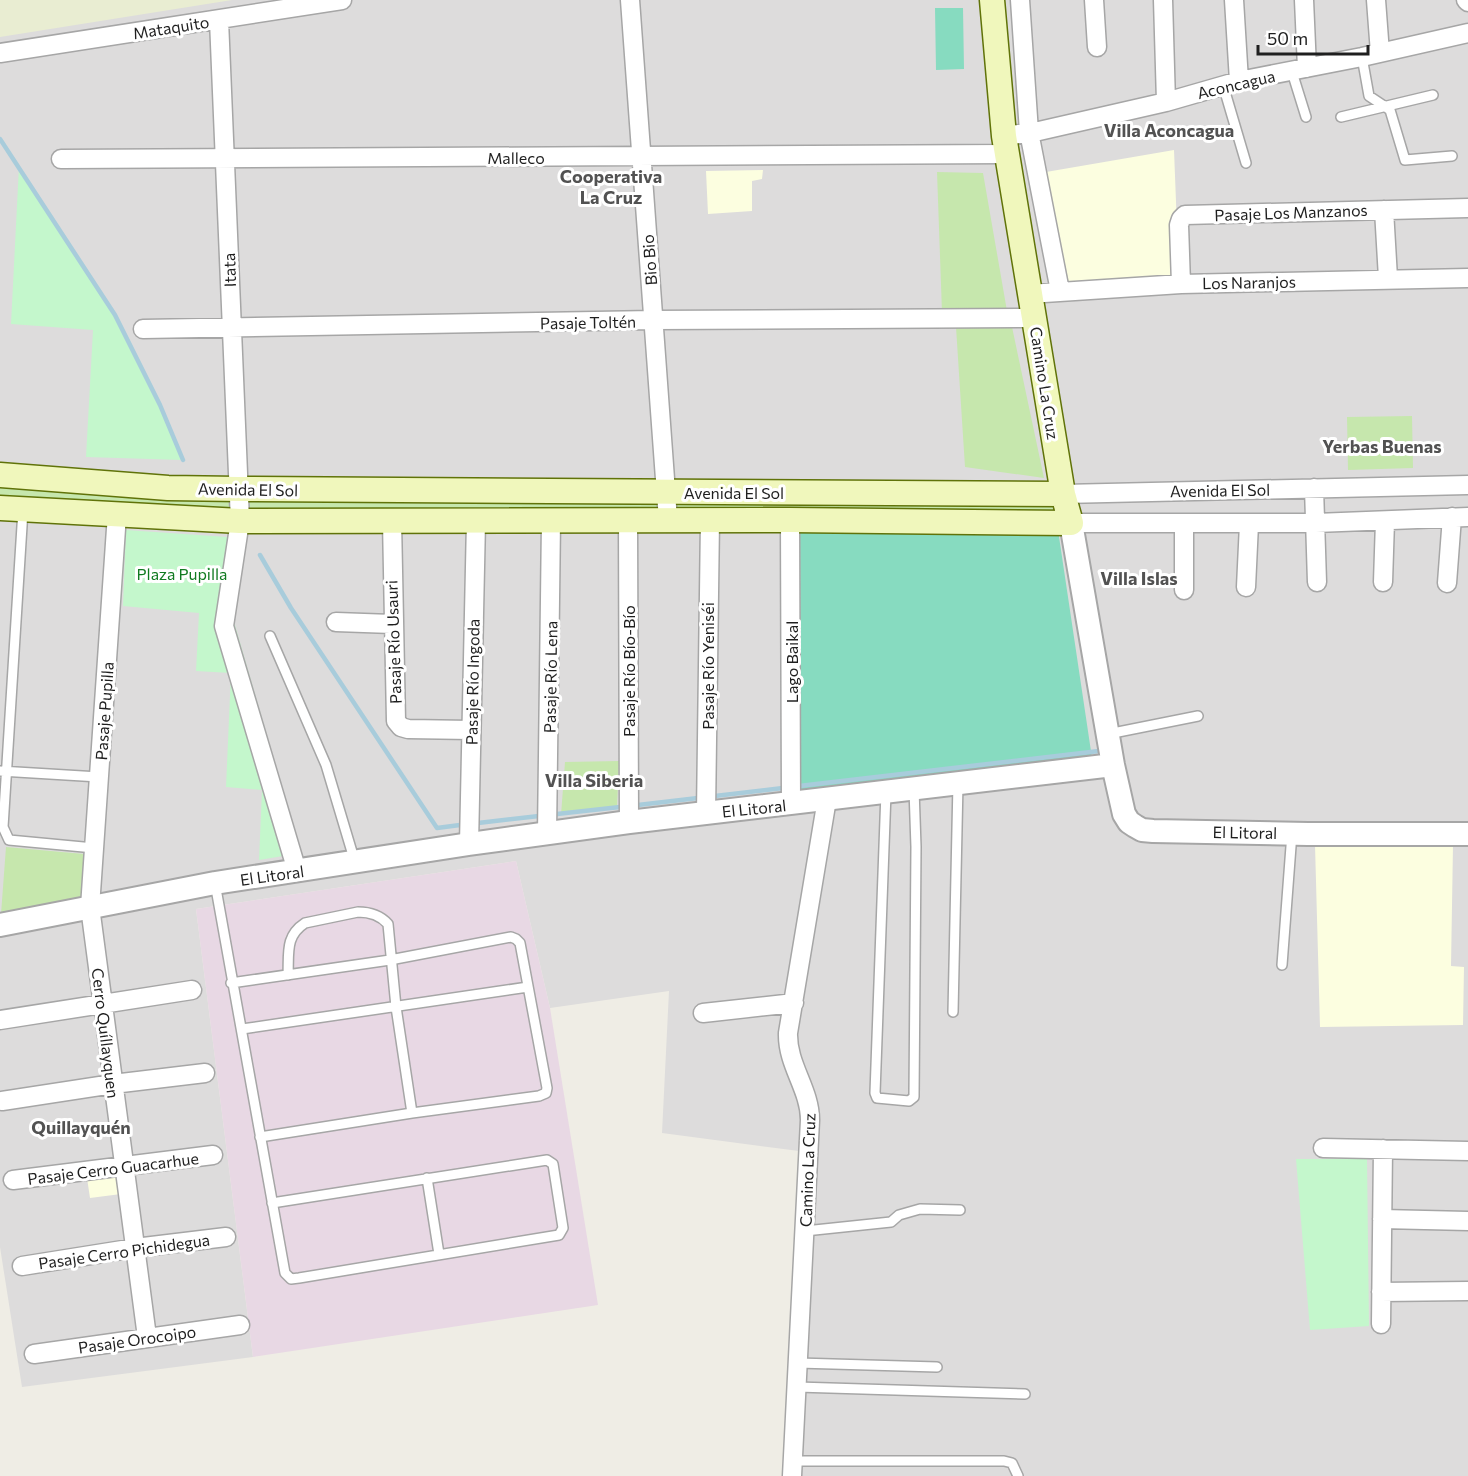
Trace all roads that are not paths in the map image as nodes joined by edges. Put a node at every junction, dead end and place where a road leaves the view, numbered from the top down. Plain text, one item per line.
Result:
1 (342, 0) edge
2 (630, 0) edge
3 (992, 0) edge
4 (1020, 0) edge
5 (1094, 0) edge
6 (1163, 0) edge
7 (1234, 0) edge
8 (1304, 0) edge
9 (1376, 0) edge
10 (219, 20) junction
11 (1468, 33) edge
12 (1098, 47) dead end
13 (0, 53) edge
14 (1371, 55) junction
15 (1299, 70) junction
16 (1231, 83) junction
17 (1433, 95) dead end
18 (1166, 102) junction
19 (1386, 107) junction
20 (1306, 117) dead end
21 (1341, 117) dead end
22 (1029, 132) junction
23 (1005, 145) junction
24 (1452, 156) dead end
25 (642, 157) junction
26 (225, 158) junction
27 (61, 159) dead end
28 (1246, 163) dead end
29 (1468, 208) edge
30 (1384, 210) junction
31 (1388, 278) junction
32 (1468, 278) edge
33 (1181, 284) junction
34 (1060, 291) junction
35 (1029, 294) junction
36 (1034, 318) junction
37 (653, 320) junction
38 (143, 329) dead end
39 (232, 329) junction
40 (0, 475) edge
41 (1468, 485) edge
42 (1314, 488) junction
43 (239, 489) junction
44 (665, 492) junction
45 (1063, 494) junction
46 (12, 509) edge
47 (117, 514) junction
48 (1460, 517) edge
49 (551, 520) junction
50 (628, 520) junction
51 (668, 520) junction
52 (710, 520) junction
53 (790, 520) junction
54 (240, 521) junction
55 (392, 521) junction
56 (476, 521) junction
57 (1384, 521) junction
58 (1071, 523) junction
59 (1249, 524) junction
60 (1316, 524) junction
61 (1184, 525) junction
62 (1317, 582) dead end
63 (1383, 582) dead end
64 (1447, 583) dead end
65 (1246, 587) dead end
66 (1184, 590) dead end
67 (336, 622) dead end
68 (392, 624) junction
69 (270, 636) dead end
70 (1198, 716) dead end
71 (471, 730) junction
72 (1108, 734) junction
73 (1113, 765) junction
74 (3, 771) edge
75 (99, 777) junction
76 (958, 783) junction
77 (914, 789) junction
78 (886, 792) junction
79 (827, 799) junction
80 (791, 804) junction
81 (706, 813) junction
82 (629, 822) junction
83 (1292, 833) junction
84 (547, 834) junction
85 (1468, 834) edge
86 (469, 844) junction
87 (94, 848) junction
88 (356, 862) junction
89 (297, 872) junction
90 (215, 884) junction
91 (90, 907) junction
92 (0, 925) edge
93 (390, 960) junction
94 (1282, 965) dead end
95 (288, 975) junction
96 (231, 983) junction
97 (528, 987) junction
98 (192, 990) dead end
99 (102, 1003) junction
100 (794, 1003) junction
101 (396, 1007) junction
102 (953, 1012) dead end
103 (703, 1013) dead end
104 (0, 1020) edge
105 (242, 1029) junction
106 (205, 1073) dead end
107 (113, 1084) junction
108 (2, 1101) dead end
109 (412, 1113) junction
110 (260, 1137) junction
111 (1323, 1148) dead end
112 (1383, 1149) junction
113 (1468, 1151) edge
114 (213, 1155) dead end
115 (124, 1166) junction
116 (427, 1178) junction
117 (13, 1180) dead end
118 (272, 1203) junction
119 (960, 1210) dead end
120 (1382, 1219) junction
121 (1468, 1221) edge
122 (805, 1231) junction
123 (226, 1237) dead end
124 (135, 1248) junction
125 (439, 1254) junction
126 (22, 1266) dead end
127 (1468, 1291) edge
128 (1381, 1292) junction
129 (240, 1324) dead end
130 (1380, 1324) dead end
131 (147, 1337) junction
132 (34, 1354) dead end
133 (798, 1363) junction
134 (937, 1367) dead end
135 (797, 1387) junction
136 (1025, 1394) dead end
137 (792, 1468) edge
138 (1018, 1476) edge

1 - 10 street, Mataquito
2 - 25 street, Bio Bio
3 - 23 main road, Camino La Cruz
4 - 22 street
5 - 12 street
6 - 18 street
7 - 16 street
8 - 15 street
9 - 14 street
10 - 13 street, Mataquito
10 - 26 street, Itata
11 - 14 street, Aconcagua
14 - 15 street, Aconcagua
14 - 19 lane
15 - 16 street, Aconcagua
15 - 20 lane
16 - 18 street, Aconcagua
16 - 28 lane
17 - 19 lane
18 - 22 street, Aconcagua
19 - 21 lane
19 - 24 lane
22 - 23 street, Aconcagua
22 - 34 street
23 - 25 street, Malleco
23 - 35 main road, Camino La Cruz
25 - 26 street, Malleco
25 - 37 street, Bio Bio
26 - 27 street, Malleco
26 - 39 street, Itata
29 - 30 street, Pasaje Los Manzanos
30 - 31 street
30 - 33 street, Pasaje Los Manzanos
31 - 32 street, Los Naranjos
31 - 33 street, Los Naranjos
33 - 34 street, Los Naranjos
34 - 35 street, Los Naranjos
35 - 36 main road, Camino La Cruz
36 - 37 street, Pasaje Toltén
36 - 45 main road, Camino La Cruz
37 - 39 street, Pasaje Toltén
37 - 44 street, Bio Bio
38 - 39 street, Pasaje Toltén
39 - 43 street, Itata
40 - 43 main road, Avenida El Sol
41 - 42 street, Avenida El Sol
42 - 45 street, Avenida El Sol
42 - 60 street
43 - 44 main road, Avenida El Sol
43 - 54 street, Itata
44 - 45 main road, Avenida El Sol
44 - 51 street, Bio Bio
45 - 58 main road, Camino La Cruz
46 - 47 main road, Avenida El Sol
46 - 74 lane
47 - 54 main road, Avenida El Sol
47 - 75 street, Pasaje Pupilla
48 - 57 street, Avenida El Sol
48 - 64 street
49 - 50 main road, Avenida El Sol
49 - 56 main road, Avenida El Sol
49 - 84 street, Pasaje Río Lena
50 - 51 main road, Avenida El Sol
50 - 82 street, Pasaje Río Bío-Bío
51 - 52 main road, Avenida El Sol
52 - 53 main road, Avenida El Sol
52 - 81 street, Pasaje Río Yeniséi
53 - 58 main road, Avenida El Sol
53 - 80 street, Lago Baikal
54 - 55 main road, Avenida El Sol
54 - 89 street, Itata
55 - 56 main road, Avenida El Sol
55 - 68 street, Pasaje Río Usauri
56 - 71 street, Pasaje Río Ingoda
57 - 60 street, Avenida El Sol
57 - 63 street
58 - 61 street, Avenida El Sol
58 - 72 street, Camino La Cruz
59 - 60 street, Avenida El Sol
59 - 61 street, Avenida El Sol
59 - 65 street
60 - 62 street
61 - 66 street
67 - 68 street
68 - 71 street, Pasaje Río Usauri
69 - 88 lane
70 - 72 lane
71 - 86 street, Pasaje Río Ingoda
72 - 73 street, Camino La Cruz
73 - 76 street, El Litoral
73 - 83 street, El Litoral
74 - 75 lane
74 - 87 lane
75 - 87 street, Pasaje Pupilla
76 - 77 street, El Litoral
76 - 102 lane
77 - 78 street, El Litoral
77 - 78 lane
78 - 79 street, El Litoral
79 - 80 street, El Litoral
79 - 100 street, Camino La Cruz
80 - 81 street, El Litoral
81 - 82 street, El Litoral
82 - 84 street, El Litoral
83 - 85 street, El Litoral
83 - 94 lane
84 - 86 street, El Litoral
86 - 88 street, El Litoral
87 - 91 street, Pasaje Pupilla
88 - 89 street, El Litoral
89 - 90 street, El Litoral
90 - 91 street, El Litoral
90 - 96 lane
91 - 92 street, El Litoral
91 - 99 street, Cerro Quíllayquen
93 - 95 lane
93 - 95 lane
93 - 97 lane
93 - 101 lane
95 - 96 lane
96 - 105 lane
97 - 101 lane
97 - 109 lane
98 - 99 street
99 - 104 street
99 - 107 street, Cerro Quíllayquen
100 - 103 street
100 - 122 street, Camino La Cruz
101 - 105 lane
101 - 109 lane
105 - 110 lane
106 - 107 street
107 - 108 street
107 - 115 street, Cerro Quíllayquen
109 - 110 lane
110 - 118 lane
111 - 112 street
112 - 113 street
112 - 120 street
114 - 115 street, Pasaje Cerro Guacarhue
115 - 117 street, Pasaje Cerro Guacarhue
115 - 124 street, Cerro Quíllayquen
116 - 118 lane
116 - 125 lane
116 - 125 lane
118 - 125 lane
119 - 122 lane
120 - 121 street
120 - 128 street
122 - 133 street, Camino La Cruz
123 - 124 street, Pasaje Cerro Pichidegua
124 - 126 street, Pasaje Cerro Pichidegua
124 - 131 street, Cerro Quíllayquen
127 - 128 street
128 - 130 street
129 - 131 street, Pasaje Orocoipo
131 - 132 street, Pasaje Orocoipo
133 - 134 lane
133 - 135 street, Camino La Cruz
135 - 136 lane
135 - 137 street, Camino La Cruz
137 - 138 lane

